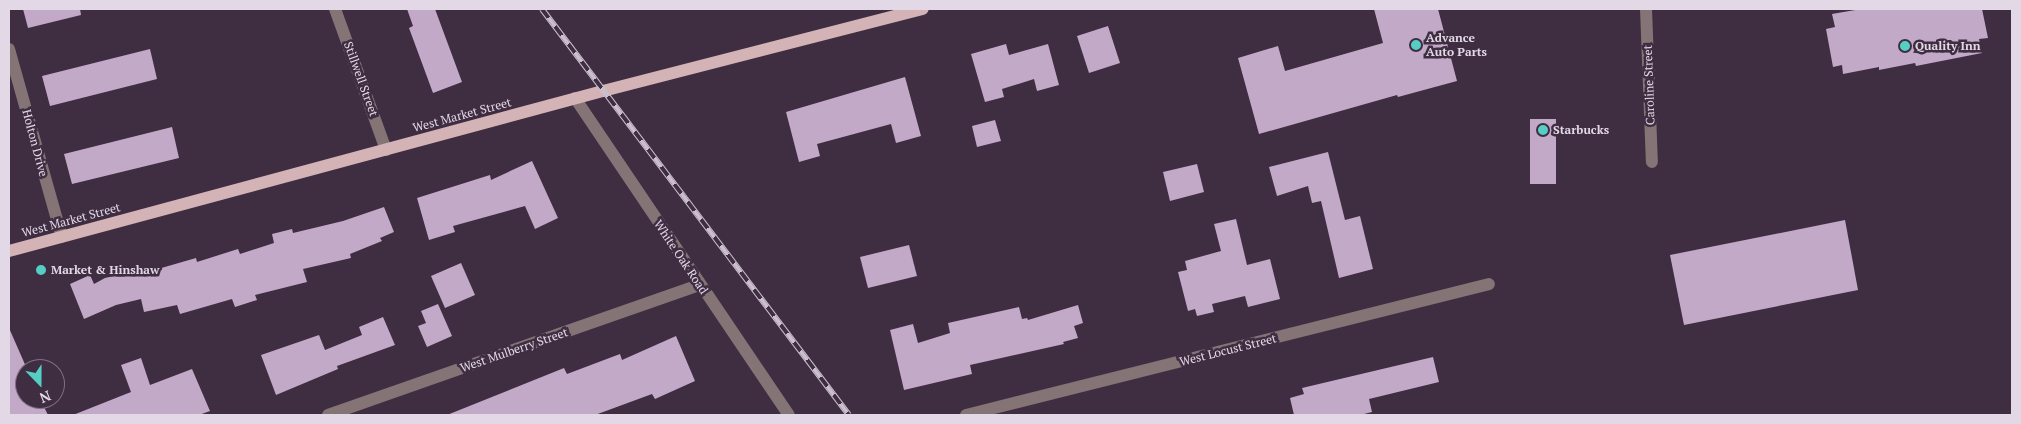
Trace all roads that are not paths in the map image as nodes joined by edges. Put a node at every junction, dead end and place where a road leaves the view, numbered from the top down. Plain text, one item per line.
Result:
1 (335, 9) edge
2 (923, 9) edge
3 (1646, 9) edge
4 (9, 50) edge
5 (575, 98) junction
6 (386, 150) junction
7 (1652, 162) dead end
8 (62, 236) junction
9 (9, 251) edge
10 (1490, 284) dead end
11 (700, 285) junction
12 (328, 415) edge
13 (789, 415) edge
14 (966, 415) edge

1 - 6 street, Stillwell Street
2 - 5 main road, West Market Street
3 - 7 street, Caroline Street
4 - 8 street, Holton Drive
5 - 6 main road, West Market Street
5 - 11 street, White Oak Road
6 - 8 main road, West Market Street
8 - 9 main road, West Market Street
10 - 14 street, West Locust Street
11 - 12 street, West Mulberry Street
11 - 13 street, White Oak Road

